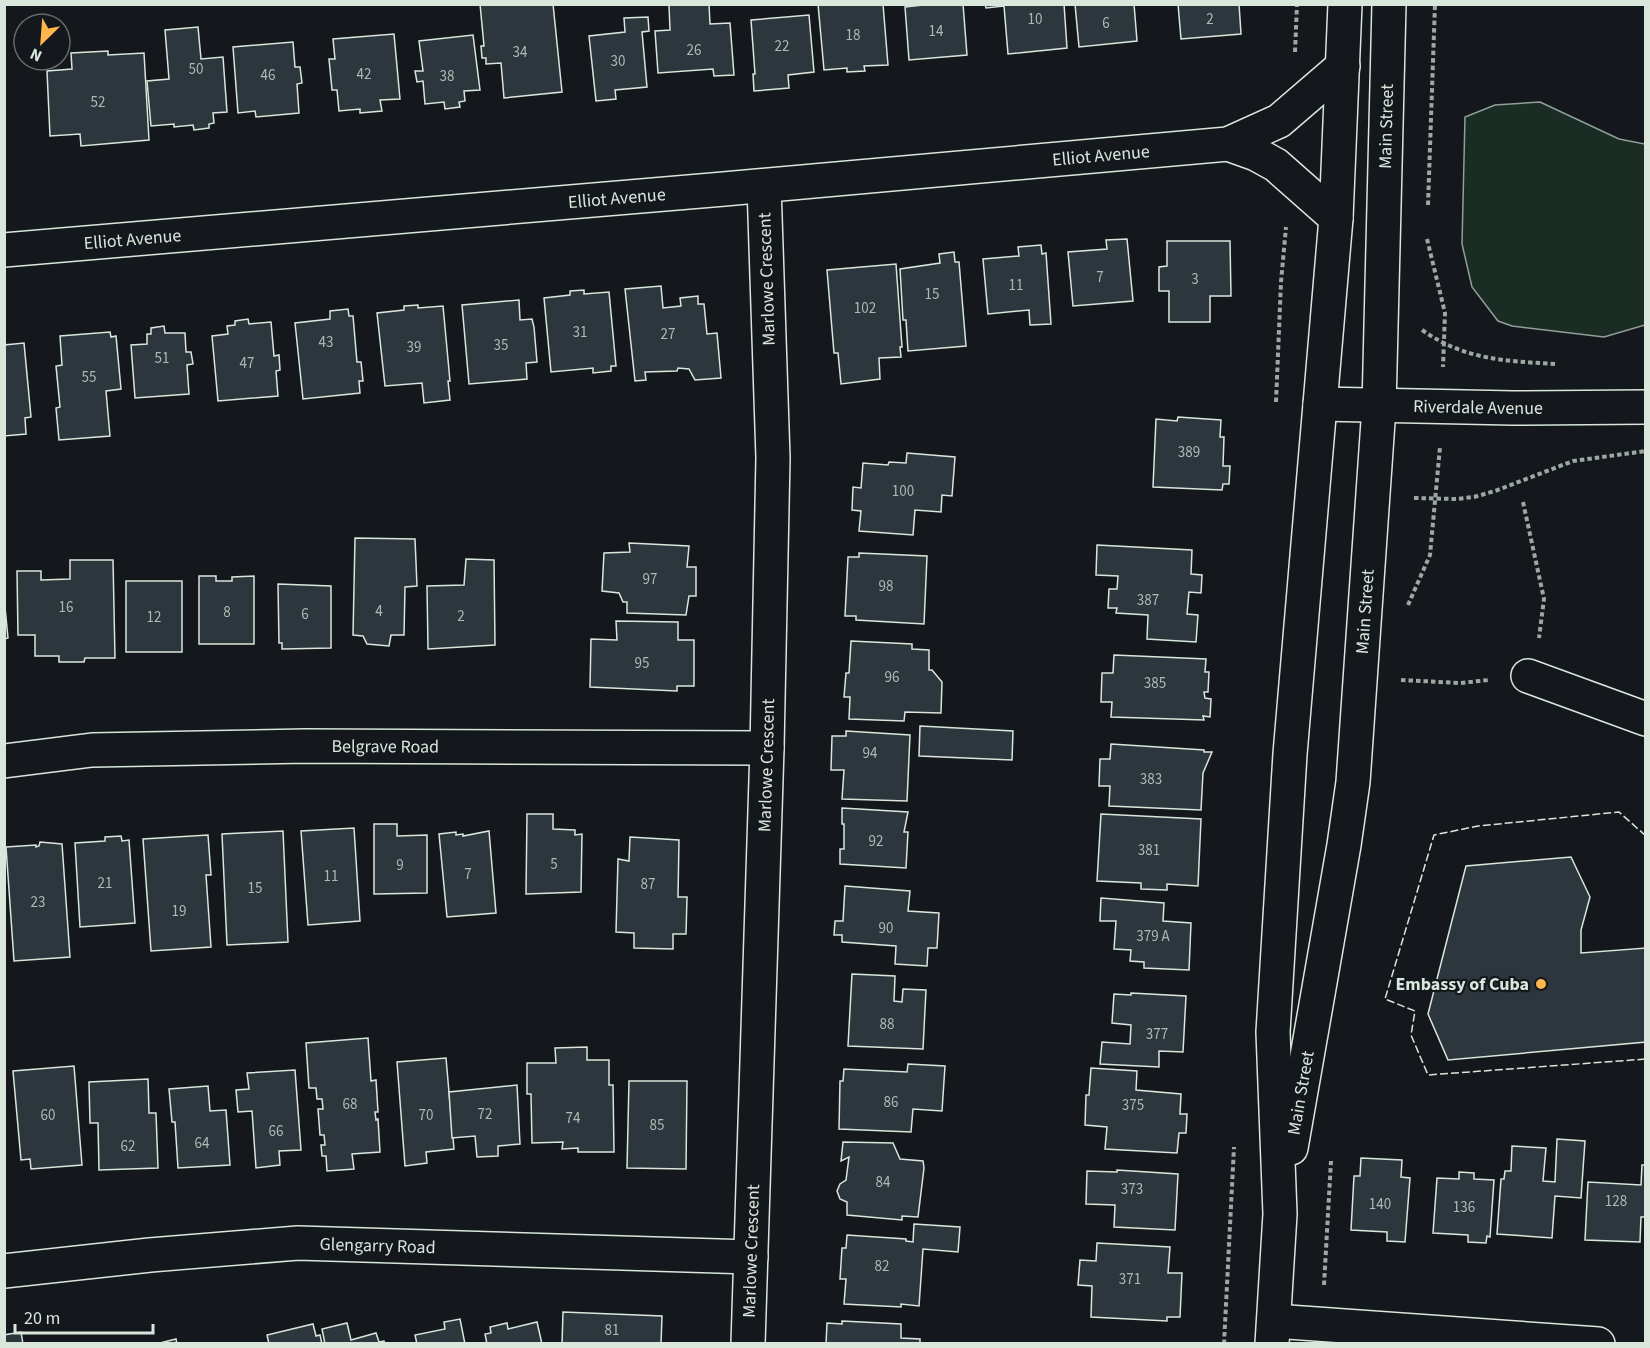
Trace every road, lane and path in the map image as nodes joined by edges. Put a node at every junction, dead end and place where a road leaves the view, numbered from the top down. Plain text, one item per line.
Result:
1 (1298, 4) edge
2 (1345, 4) edge
3 (1389, 4) edge
4 (1295, 64) dead end
5 (1343, 66) junction
6 (1228, 144) junction
7 (764, 186) junction
8 (1336, 218) junction
9 (4, 250) edge
10 (1419, 328) dead end
11 (1558, 364) dead end
12 (1320, 404) junction
13 (1642, 406) edge
14 (1379, 407) junction
15 (1646, 451) edge
16 (1413, 498) dead end
17 (1523, 502) dead end
18 (1528, 676) junction
19 (1397, 680) dead end
20 (1646, 719) edge
21 (767, 748) junction
22 (4, 761) edge
23 (1280, 1214) junction
24 (751, 1257) junction
25 (4, 1271) edge
26 (1273, 1332) edge
27 (748, 1344) edge
28 (1598, 1344) edge

1 - 4 path
2 - 5 street, Main Street
3 - 14 street, Main Street
5 - 6 street, Elliot Avenue
5 - 8 street, Main Street
6 - 7 street, Elliot Avenue
6 - 8 street, Elliot Avenue
7 - 9 street, Elliot Avenue
7 - 21 street, Marlowe Crescent
8 - 12 street, Main Street
10 - 11 path
12 - 14 street, Riverdale Avenue
12 - 23 street, Main Street
13 - 14 street, Riverdale Avenue
14 - 23 street, Main Street
15 - 16 path
17 - 18 path
18 - 19 path
18 - 20 street
21 - 22 street, Belgrave Road
21 - 24 street, Marlowe Crescent
23 - 26 street, Main Street
24 - 25 street, Glengarry Road
24 - 27 street, Marlowe Crescent
26 - 28 street

